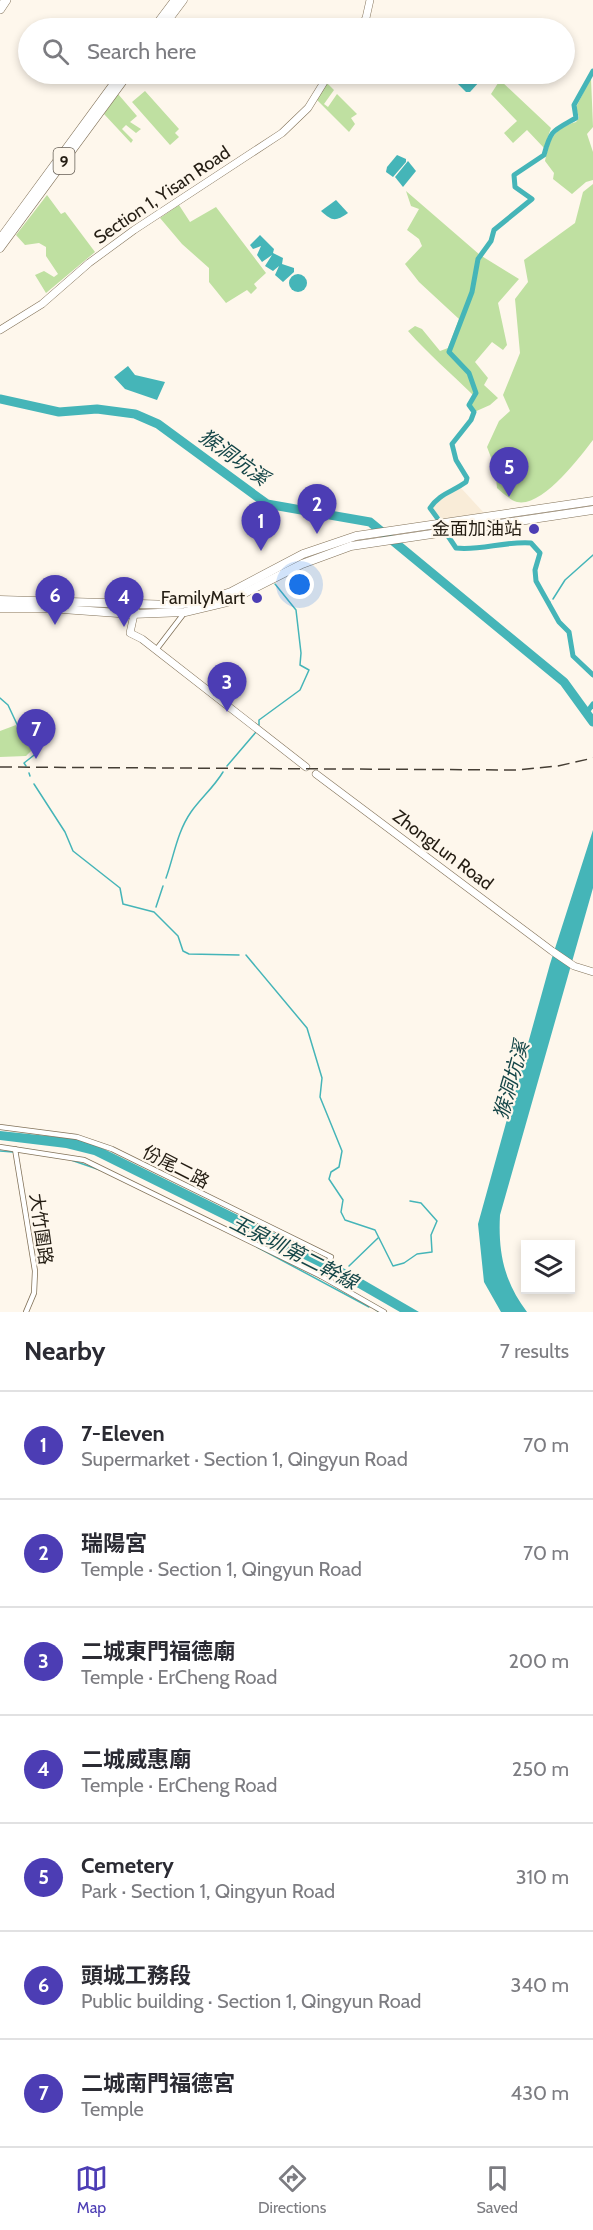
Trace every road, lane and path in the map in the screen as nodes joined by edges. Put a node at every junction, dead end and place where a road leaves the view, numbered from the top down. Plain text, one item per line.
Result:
1 (6, 0) edge
2 (175, 0) edge
3 (183, 0) edge
4 (370, 0) edge
5 (0, 9) edge
6 (162, 18) edge
7 (170, 18) edge
8 (366, 18) edge
9 (114, 84) edge
10 (121, 84) edge
11 (323, 84) edge
12 (0, 239) edge
13 (0, 248) edge
14 (0, 330) edge
15 (593, 501) edge
16 (593, 510) edge
17 (3, 599) edge
18 (136, 605) junction
19 (103, 607) junction
20 (0, 608) edge
21 (185, 612) junction
22 (132, 614) junction
23 (156, 650) junction
24 (306, 767) dead end
25 (316, 774) dead end
26 (593, 972) edge
27 (0, 1127) edge
28 (0, 1147) edge
29 (15, 1149) junction
30 (321, 1276) junction
31 (26, 1312) edge
32 (384, 1312) edge

1 - 5 highway
2 - 6 main road
3 - 7 main road
4 - 8 street
9 - 12 main road, 9
10 - 13 main road, 9
11 - 14 street, Section 1, Yisan Road
15 - 18 main road
16 - 21 main road
17 - 19 main road
18 - 19 main road
18 - 22 street
19 - 20 main road
19 - 22 main road
21 - 22 main road
21 - 23 street
22 - 23 street
23 - 24 street
25 - 26 street, ZhongLun Road
27 - 30 street, 份尾二路
28 - 29 street
29 - 30 street
29 - 31 street, 大竹圍路
30 - 32 street

